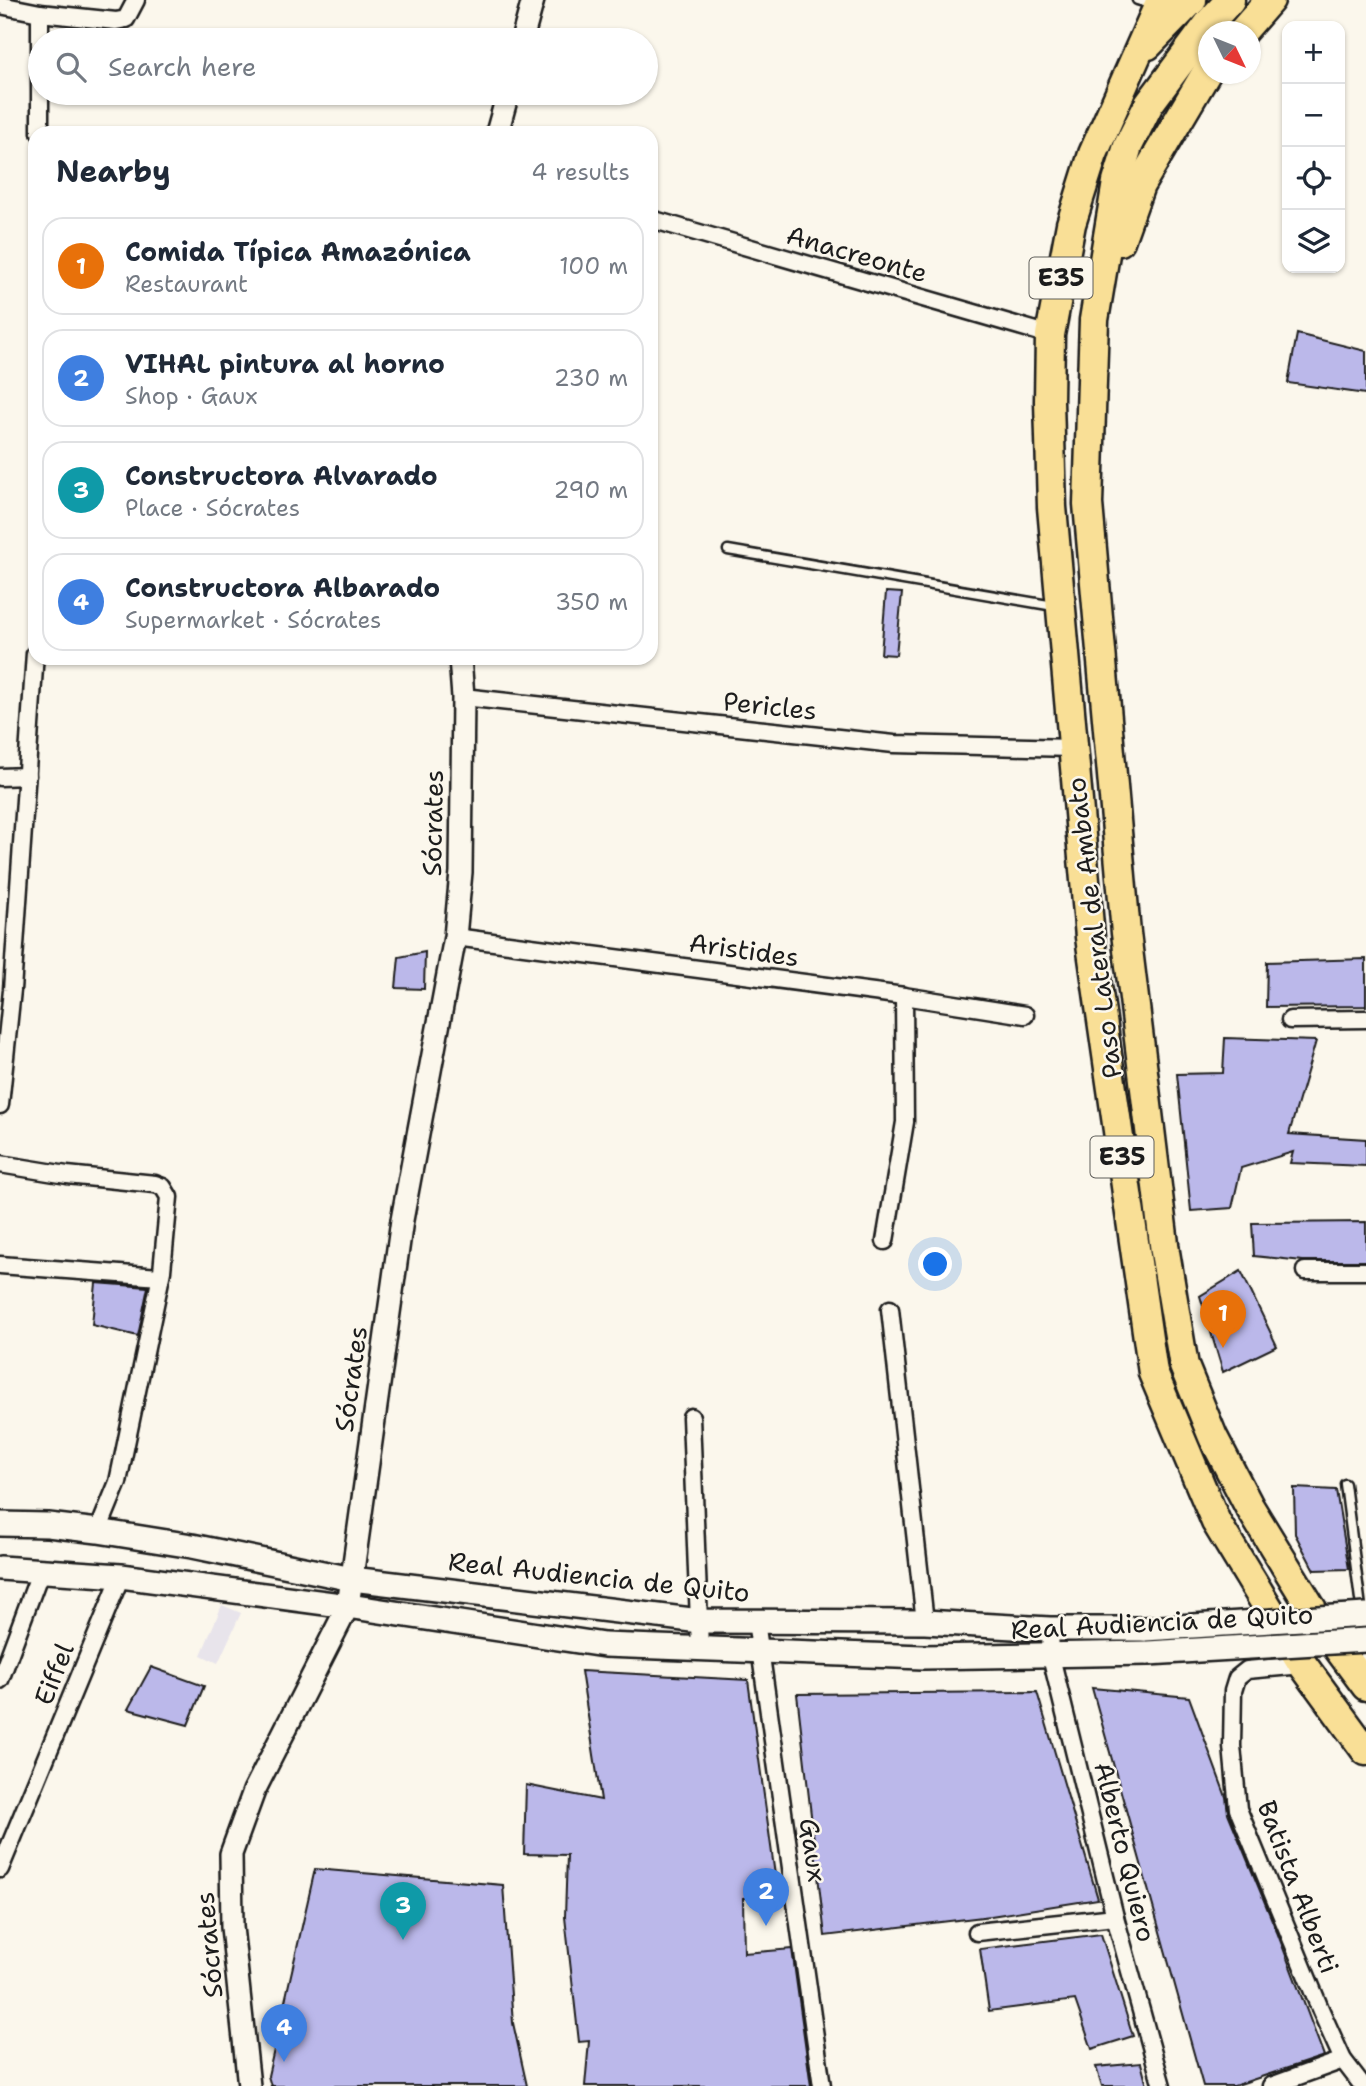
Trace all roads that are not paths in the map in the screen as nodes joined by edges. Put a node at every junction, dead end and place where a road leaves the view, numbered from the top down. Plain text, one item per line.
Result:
1 (136, 0) edge
2 (533, 0) edge
3 (1192, 0) edge
4 (1230, 0) edge
5 (1270, 0) edge
6 (1152, 2) edge
7 (0, 5) edge
8 (40, 13) junction
9 (1252, 21) edge
10 (40, 28) edge
11 (525, 28) edge
12 (1134, 60) junction
13 (1201, 84) edge
14 (40, 105) edge
15 (505, 105) edge
16 (40, 126) edge
17 (499, 126) edge
18 (658, 221) edge
19 (1094, 320) junction
20 (1050, 335) junction
21 (728, 551) dead end
22 (1061, 607) junction
23 (34, 665) edge
24 (461, 665) edge
25 (463, 697) junction
26 (1073, 748) junction
27 (27, 776) junction
28 (0, 777) edge
29 (455, 937) junction
30 (904, 996) junction
31 (1025, 1015) dead end
32 (1366, 1019) edge
33 (1290, 1020) dead end
34 (3, 1049) edge
35 (0, 1105) edge
36 (0, 1164) edge
37 (885, 1241) dead end
38 (0, 1265) edge
39 (1305, 1271) dead end
40 (1366, 1271) edge
41 (160, 1278) junction
42 (890, 1309) dead end
43 (691, 1417) dead end
44 (1345, 1483) dead end
45 (0, 1524) edge
46 (98, 1531) junction
47 (0, 1568) edge
48 (41, 1570) junction
49 (121, 1576) junction
50 (352, 1579) junction
51 (348, 1606) junction
52 (1366, 1615) edge
53 (700, 1621) junction
54 (756, 1621) junction
55 (925, 1622) junction
56 (1050, 1629) junction
57 (1366, 1640) edge
58 (700, 1648) junction
59 (1366, 1648) edge
60 (759, 1650) junction
61 (1051, 1657) junction
62 (1303, 1664) junction
63 (1363, 1672) edge
64 (0, 1680) edge
65 (1366, 1751) edge
66 (0, 1870) edge
67 (1115, 1917) junction
68 (977, 1932) dead end
69 (1343, 2060) junction
70 (249, 2086) edge
71 (822, 2086) edge
72 (1162, 2086) edge
73 (1271, 2086) edge
74 (1363, 2086) edge

1 - 8 street
2 - 11 street
3 - 12 highway
4 - 19 highway
5 - 9 highway
6 - 12 highway, Paso Lateral de Ambato
7 - 8 street
8 - 10 street
12 - 20 highway, Paso Lateral de Ambato / E35
13 - 19 highway
14 - 16 street
15 - 17 street
18 - 20 street, Anacreonte
19 - 63 highway, Paso Lateral de Ambato / E35
20 - 22 highway, Paso Lateral de Ambato / E35
21 - 22 lane
22 - 26 highway, Paso Lateral de Ambato / E35
23 - 27 street
24 - 25 street, Sócrates
25 - 26 street, Pericles
25 - 29 street, Sócrates
26 - 62 highway, Paso Lateral de Ambato / E35
27 - 28 street
27 - 34 street
29 - 30 street, Aristides
29 - 50 street, Sócrates
30 - 31 street, Aristides
30 - 37 street
32 - 33 street
34 - 35 street
36 - 41 street
38 - 41 street
39 - 40 street
41 - 46 street
42 - 55 street
43 - 53 street
44 - 59 lane
45 - 46 main road, Real Audiencia de Quito
46 - 50 main road, Real Audiencia de Quito
47 - 48 main road, Real Audiencia de Quito
48 - 49 main road, Real Audiencia de Quito
48 - 64 street
49 - 51 main road, Real Audiencia de Quito
49 - 66 street, Eiffel
50 - 51 street, Sócrates
50 - 53 main road, Real Audiencia de Quito
51 - 58 main road, Real Audiencia de Quito
51 - 70 street, Sócrates
52 - 56 main road, Real Audiencia de Quito, bridge
53 - 54 main road, Real Audiencia de Quito
53 - 58 street
54 - 55 main road, Real Audiencia de Quito
54 - 60 street, Gaux
55 - 56 main road, Real Audiencia de Quito
56 - 61 street, Alberto Quiero
57 - 61 main road, Real Audiencia de Quito, bridge
58 - 60 main road, Real Audiencia de Quito
60 - 61 main road, Real Audiencia de Quito
60 - 71 street, Gaux
61 - 67 street, Alberto Quiero
62 - 65 highway, Paso Lateral de Ambato / E35
62 - 69 street, Batista Alberti
67 - 68 street
67 - 72 street, Alberto Quiero
69 - 73 street
69 - 74 street, Batista Alberti

